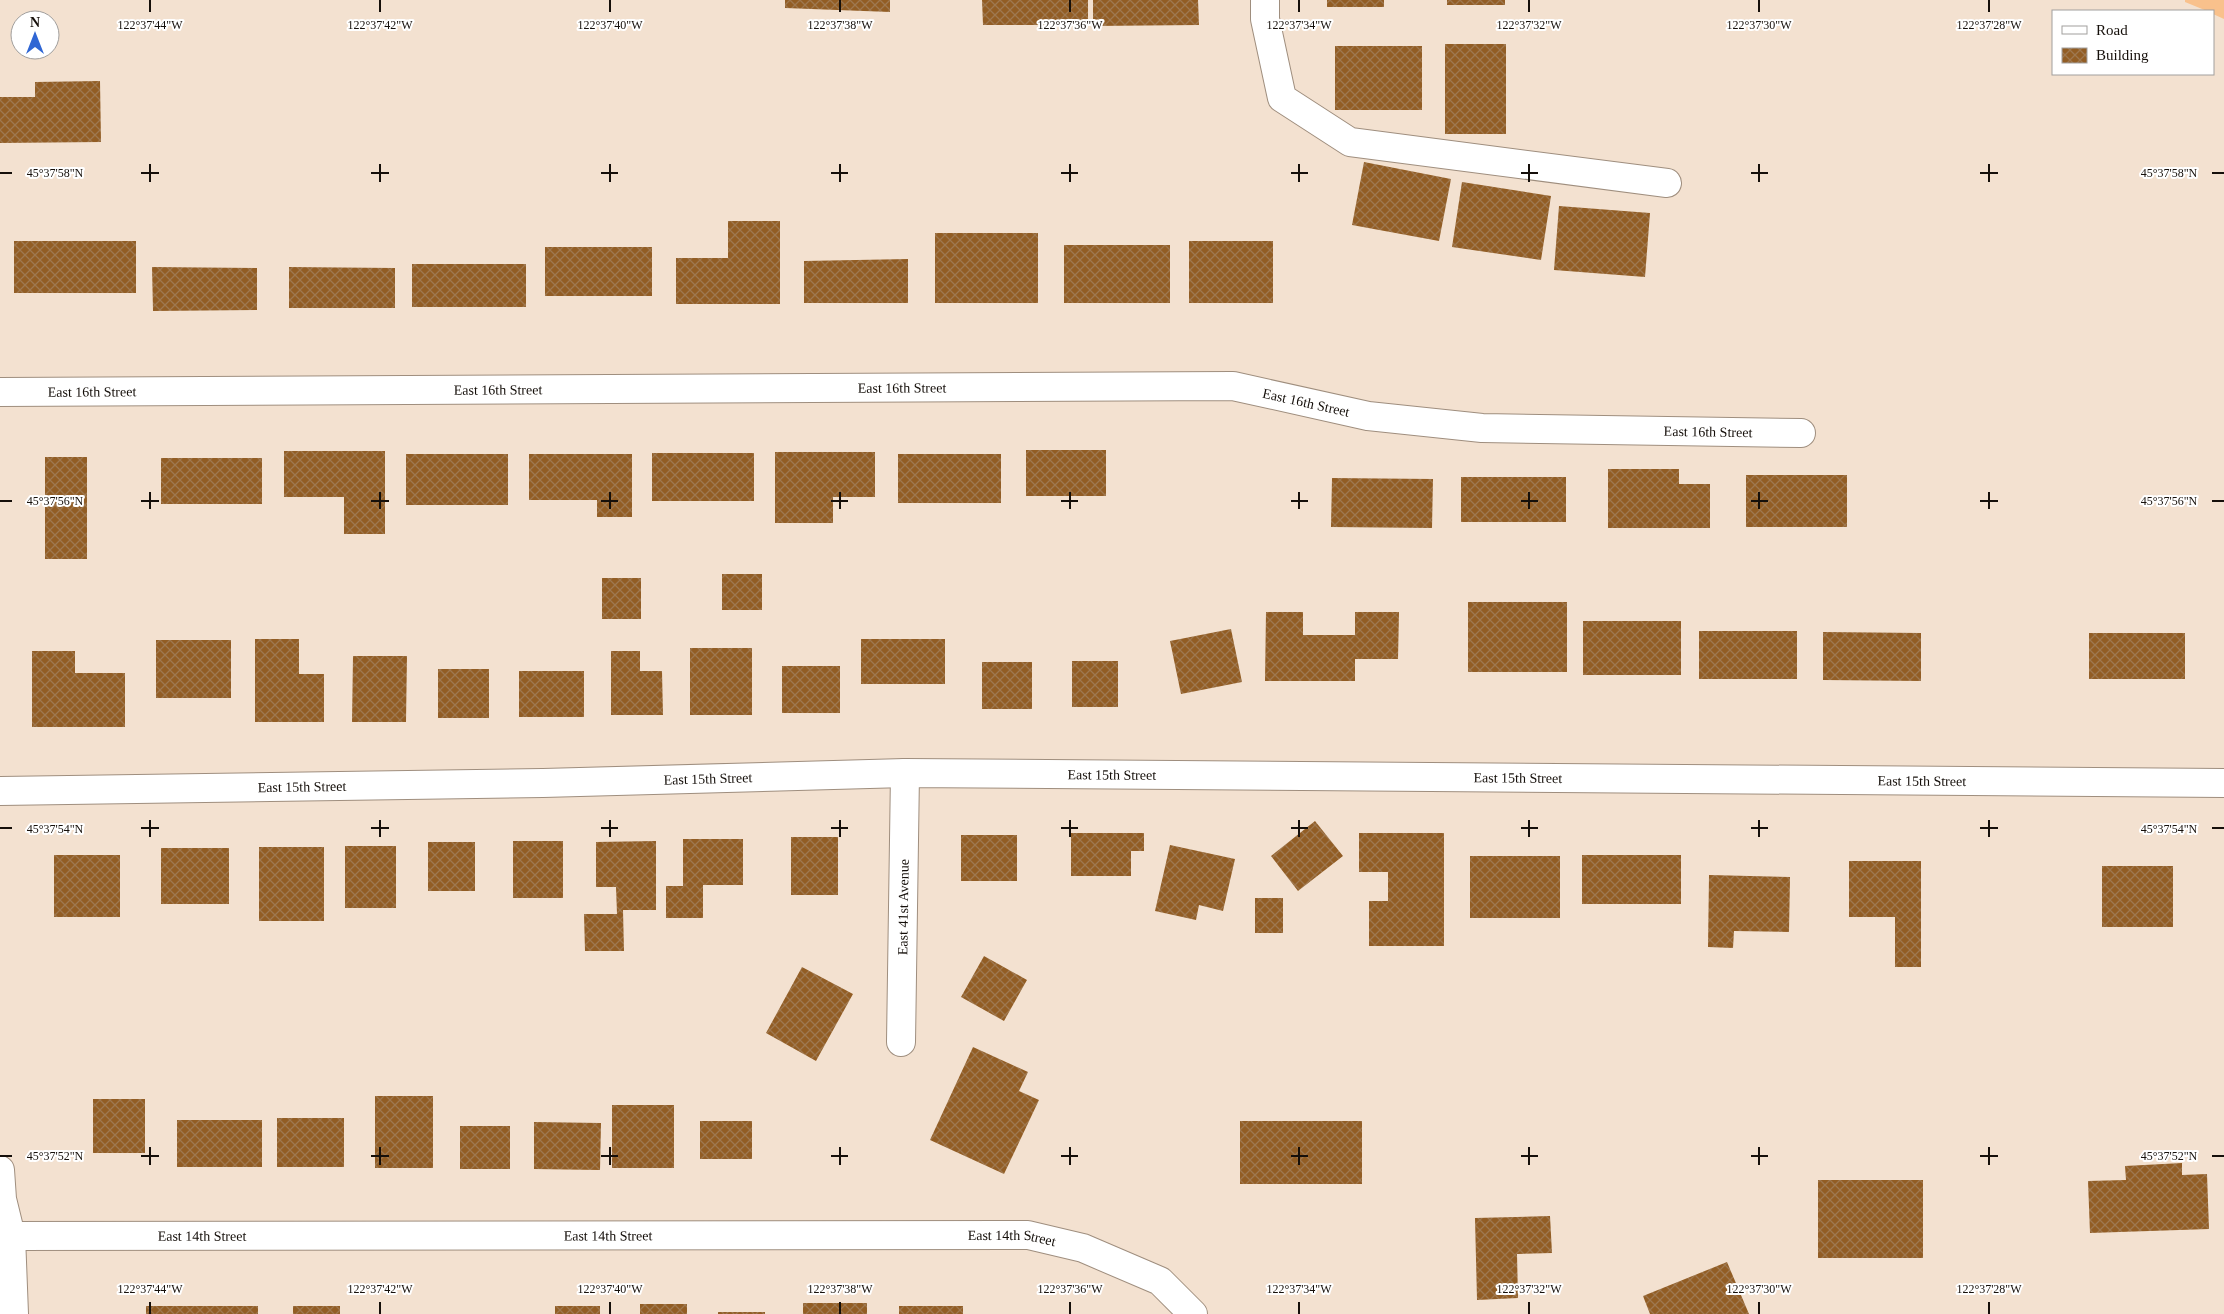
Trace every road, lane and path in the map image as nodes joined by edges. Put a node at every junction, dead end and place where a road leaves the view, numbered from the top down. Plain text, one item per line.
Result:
1 (1265, 10) edge
2 (1667, 183) dead end
3 (0, 392) edge
4 (1802, 433) dead end
5 (905, 773) junction
6 (2224, 784) edge
7 (0, 791) edge
8 (901, 1042) dead end
9 (0, 1170) edge
10 (5, 1236) edge
11 (14, 1314) edge
12 (1193, 1314) edge

1 - 2 street
3 - 4 street, East 16th Street
5 - 6 street, East 15th Street
5 - 7 street, East 15th Street
5 - 8 street, East 41st Avenue
9 - 10 street
10 - 11 street
10 - 12 street, East 14th Street

